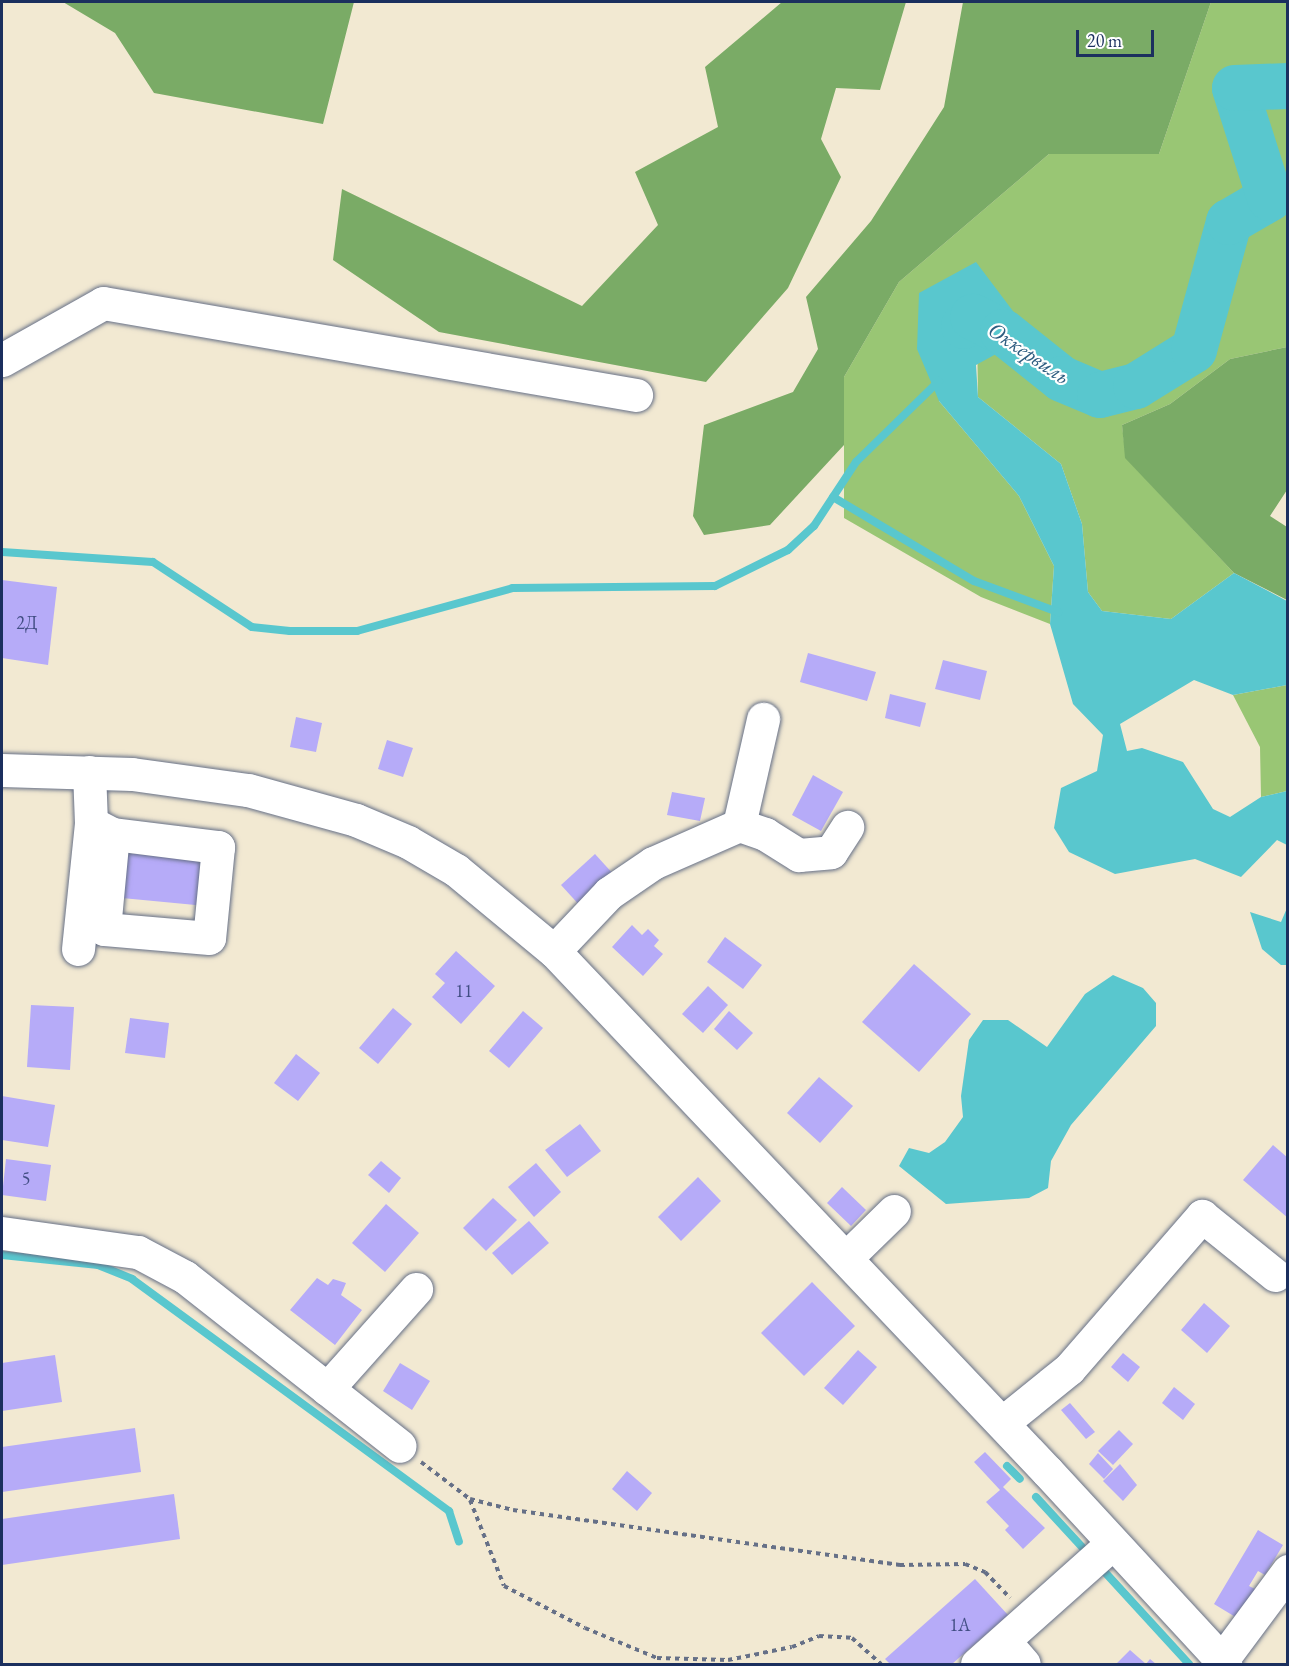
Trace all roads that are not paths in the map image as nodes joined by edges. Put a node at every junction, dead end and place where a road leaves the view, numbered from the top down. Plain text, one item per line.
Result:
1 (2, 360) edge
2 (636, 395) dead end
3 (763, 719) dead end
4 (2, 770) edge
5 (89, 772) junction
6 (739, 825) junction
7 (848, 827) dead end
8 (78, 949) dead end
9 (554, 951) junction
10 (894, 1211) dead end
11 (2, 1233) edge
12 (846, 1258) junction
13 (1275, 1275) dead end
14 (416, 1289) dead end
15 (327, 1389) junction
16 (1002, 1423) junction
17 (400, 1446) road end
18 (1113, 1543) junction
19 (1287, 1571) edge
20 (1014, 1653) edge
21 (1222, 1664) edge
22 (977, 1665) edge

1 - 2 street
3 - 6 street
4 - 5 street
5 - 8 street
5 - 9 street
6 - 7 street
6 - 9 street
9 - 12 street
10 - 12 street
11 - 15 street
12 - 16 street
13 - 16 street
14 - 15 street
15 - 17 street
16 - 18 street
18 - 20 street
18 - 21 street
19 - 21 street
20 - 22 street

